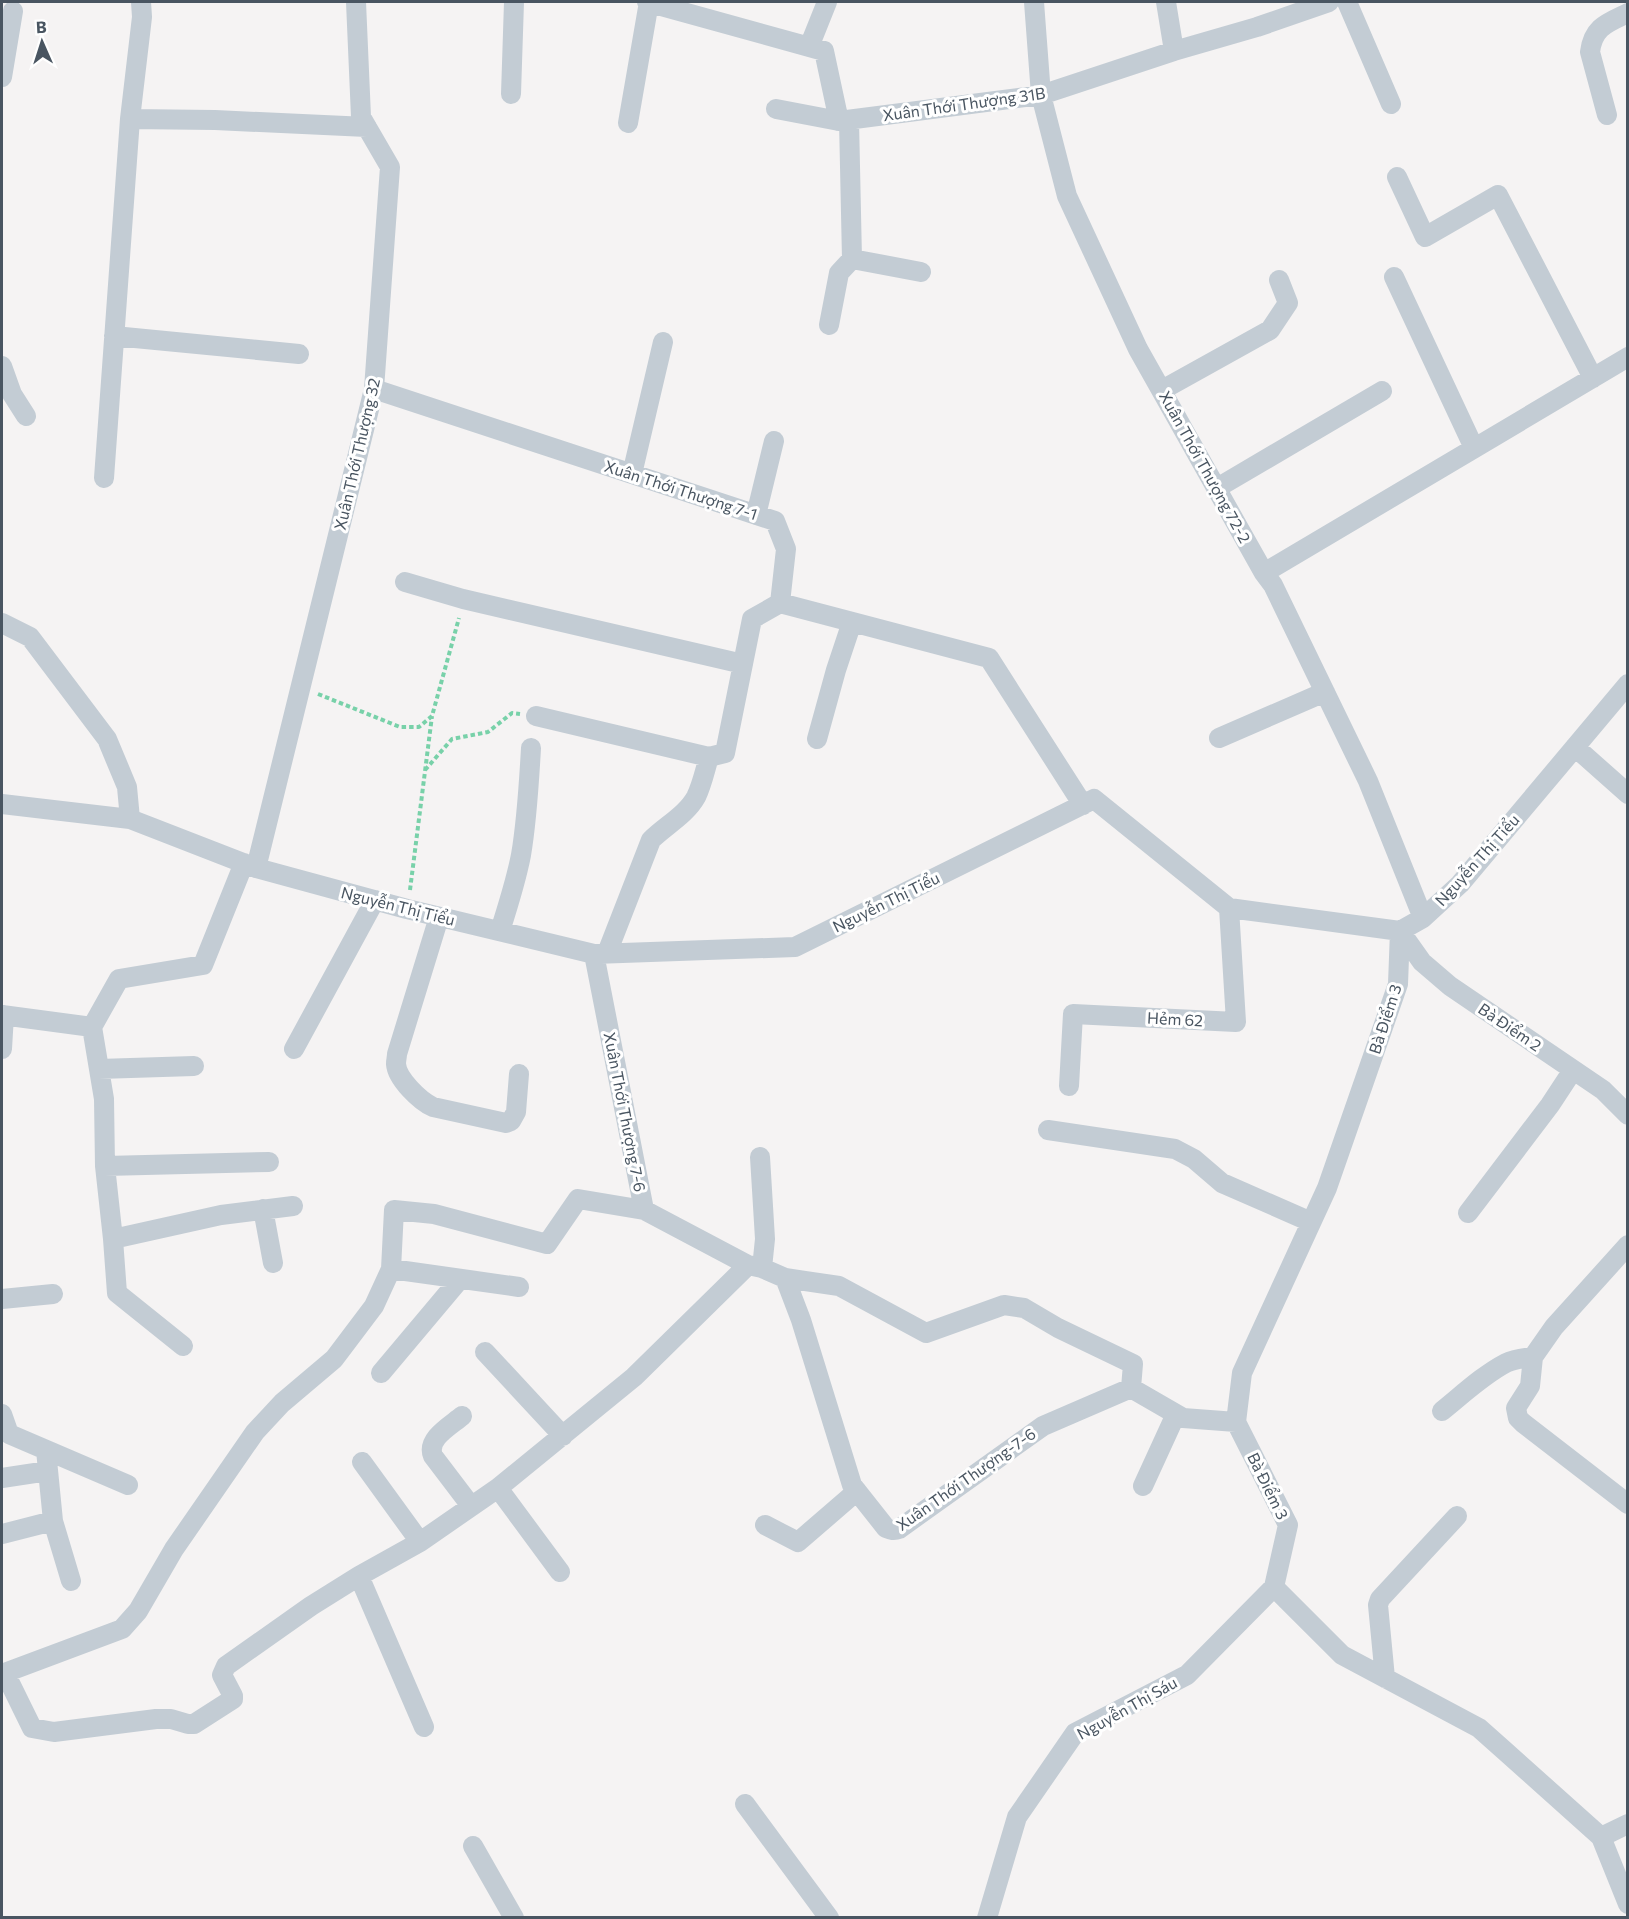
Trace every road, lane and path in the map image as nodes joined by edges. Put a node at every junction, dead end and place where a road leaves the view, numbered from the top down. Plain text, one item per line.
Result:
1 (141, 2) edge
2 (356, 2) edge
3 (514, 2) edge
4 (827, 2) edge
5 (1034, 2) edge
6 (1166, 2) edge
7 (1329, 2) edge
8 (1347, 2) edge
9 (656, 3) edge
10 (13, 11) dead end
11 (1628, 13) edge
12 (809, 47) junction
13 (1174, 51) junction
14 (2, 77) edge
15 (511, 94) dead end
16 (1041, 95) junction
17 (1391, 104) dead end
18 (776, 109) dead end
19 (1607, 115) dead end
20 (130, 119) junction
21 (844, 121) junction
22 (628, 123) dead end
23 (367, 127) junction
24 (1397, 177) dead end
25 (852, 259) junction
26 (921, 272) dead end
27 (1394, 277) dead end
28 (1279, 280) dead end
29 (828, 325) dead end
30 (114, 336) junction
31 (663, 342) dead end
32 (299, 354) dead end
33 (1628, 357) edge
34 (2, 366) edge
35 (1593, 378) junction
36 (374, 389) junction
37 (1161, 390) junction
38 (1382, 391) dead end
39 (26, 416) dead end
40 (774, 441) dead end
41 (1474, 448) junction
42 (632, 474) junction
43 (104, 478) dead end
44 (1217, 488) junction
45 (756, 515) junction
46 (1264, 573) junction
47 (405, 582) dead end
48 (463, 599) junction
49 (780, 603) junction
50 (852, 622) junction
51 (2, 623) edge
52 (743, 664) junction
53 (1628, 684) edge
54 (301, 686) junction
55 (1325, 692) junction
56 (432, 716) junction
57 (536, 716) joint
58 (1219, 738) dead end
59 (817, 739) dead end
60 (1575, 747) junction
61 (531, 748) dead end
62 (709, 756) junction
63 (424, 770) junction
64 (1628, 794) edge
65 (2, 804) edge
66 (1083, 805) junction
67 (130, 819) junction
68 (250, 866) junction
69 (375, 900) junction
70 (1229, 908) junction
71 (407, 909) junction
72 (440, 917) junction
73 (1423, 918) junction
74 (500, 931) junction
75 (1400, 931) junction
76 (600, 954) junction
77 (3, 1015) edge
78 (92, 1027) junction
79 (294, 1048) dead end
80 (2, 1049) edge
81 (194, 1066) dead end
82 (99, 1069) junction
83 (1573, 1070) junction
84 (519, 1074) dead end
85 (1069, 1086) dead end
86 (1628, 1115) edge
87 (1048, 1130) dead end
88 (760, 1157) dead end
89 (269, 1162) dead end
90 (105, 1166) junction
91 (293, 1206) dead end
92 (263, 1209) junction
93 (644, 1210) junction
94 (1468, 1213) dead end
95 (1311, 1222) junction
96 (113, 1239) junction
97 (1628, 1245) edge
98 (273, 1263) dead end
99 (755, 1267) junction
100 (391, 1269) junction
101 (784, 1278) junction
102 (460, 1279) junction
103 (519, 1287) dead end
104 (53, 1294) dead end
105 (2, 1299) edge
106 (183, 1346) dead end
107 (485, 1352) dead end
108 (1533, 1357) junction
109 (381, 1373) dead end
110 (1131, 1388) junction
111 (1442, 1411) dead end
112 (2, 1414) edge
113 (1176, 1414) junction
114 (462, 1416) dead end
115 (1236, 1422) junction
116 (562, 1436) junction
117 (46, 1450) junction
118 (362, 1462) dead end
119 (48, 1471) junction
120 (2, 1478) edge
121 (128, 1485) dead end
122 (1143, 1486) dead end
123 (498, 1488) junction
124 (857, 1491) junction
125 (1628, 1504) edge
126 (471, 1506) junction
127 (1457, 1516) dead end
128 (53, 1521) junction
129 (765, 1525) dead end
130 (2, 1534) edge
131 (420, 1542) junction
132 (560, 1572) dead end
133 (359, 1576) junction
134 (71, 1581) dead end
135 (1274, 1587) junction
136 (3, 1673) edge
137 (1385, 1678) junction
138 (424, 1727) dead end
139 (745, 1804) dead end
140 (1628, 1824) edge
141 (1601, 1837) junction
142 (473, 1846) dead end
143 (1628, 1904) edge
144 (514, 1917) edge
145 (829, 1917) edge
146 (987, 1917) edge

1 - 20 street
2 - 23 street, Xuân Thới Thượng 32
3 - 15 street
4 - 12 street
5 - 16 street, Xuân Thới Thượng 72-2
6 - 13 street
7 - 13 street, Xuân Thới Thượng 31B
8 - 17 street
9 - 12 street
9 - 22 street
10 - 14 street
11 - 19 street
12 - 21 street
13 - 16 street, Xuân Thới Thượng 31B
16 - 21 street, Xuân Thới Thượng 31B
16 - 37 street, Xuân Thới Thượng 72-2
18 - 21 street, Xuân Thới Thượng 31B
20 - 23 street
20 - 30 street
21 - 25 street
23 - 36 street, Xuân Thới Thượng 32
24 - 35 street
25 - 26 street
25 - 29 street
27 - 41 street
28 - 37 street
30 - 32 street
30 - 43 street
31 - 42 street
33 - 35 street
34 - 39 street
35 - 41 street
36 - 42 street, Xuân Thới Thượng 7-1
36 - 54 street, Xuân Thới Thượng 32
37 - 44 street, Xuân Thới Thượng 72-2
38 - 44 street
40 - 45 street
41 - 46 street
42 - 45 street, Xuân Thới Thượng 7-1
44 - 46 street, Xuân Thới Thượng 72-2
45 - 49 street, Xuân Thới Thượng 7-1
46 - 55 street, Xuân Thới Thượng 72-2
47 - 48 street
48 - 52 street
48 - 56 path
49 - 50 street
49 - 52 street
50 - 59 street
50 - 66 street
51 - 67 street
52 - 62 street
53 - 60 street, Nguyễn Thị Tiểu
54 - 56 path
54 - 68 street, Xuân Thới Thượng 32
55 - 58 street
55 - 73 street, Xuân Thới Thượng 72-2
56 - 63 path
57 - 62 street
57 - 63 path
60 - 64 street
60 - 73 street, Nguyễn Thị Tiểu
61 - 74 street
62 - 76 street
63 - 71 path
65 - 67 street, Nguyễn Thị Tiểu
66 - 70 street
66 - 76 street, Nguyễn Thị Tiểu
67 - 68 street, Nguyễn Thị Tiểu
68 - 69 street, Nguyễn Thị Tiểu
68 - 78 street, Xuân Thới Thượng 32
69 - 71 street, Nguyễn Thị Tiểu
69 - 79 street
70 - 75 street
70 - 85 street, Hẻm 62
71 - 72 street, Nguyễn Thị Tiểu
72 - 74 street, Nguyễn Thị Tiểu
72 - 84 street
73 - 75 street, Nguyễn Thị Tiểu
74 - 76 street, Nguyễn Thị Tiểu
75 - 83 street, Bà Điểm 2
75 - 95 street, Bà Điểm 3
76 - 93 street, Xuân Thới Thượng 7-6
77 - 78 street
77 - 80 street
78 - 82 street
81 - 82 street
82 - 90 street
83 - 86 street, Bà Điểm 2
83 - 94 street
87 - 95 street
88 - 99 street
89 - 90 street
90 - 96 street
91 - 92 street
92 - 96 street
92 - 98 street
93 - 99 street, Xuân Thới Thượng 7-6
93 - 100 street
95 - 115 street, Bà Điểm 3
96 - 106 street
97 - 108 street
99 - 101 street, Xuân Thới Thượng 7-6
99 - 116 street
100 - 102 street
100 - 136 street
101 - 110 street, Xuân Thới Thượng 7-6
101 - 124 street, Xuân Thới Thượng-7-6
102 - 103 street
102 - 109 street
104 - 105 street
107 - 116 street
108 - 111 street
108 - 125 street
110 - 113 street
110 - 124 street, Xuân Thới Thượng-7-6
112 - 117 street
113 - 115 street
113 - 122 street
114 - 126 street
115 - 135 street, Bà Điểm 3
116 - 123 street
117 - 119 street
117 - 121 street
118 - 131 street
119 - 120 street
119 - 128 street
123 - 126 street
123 - 132 street
124 - 129 street
126 - 131 street
127 - 137 street
128 - 130 street
128 - 134 street
131 - 133 street
133 - 136 street
133 - 138 street
135 - 137 street
135 - 146 street, Nguyễn Thị Sáu
137 - 141 street
139 - 145 street
140 - 141 street
141 - 143 street
142 - 144 street

